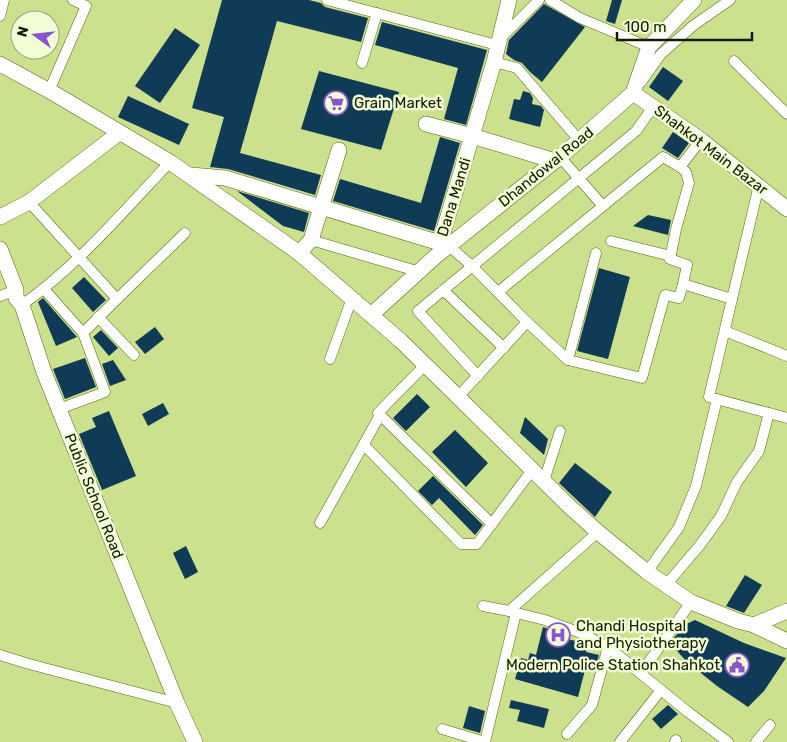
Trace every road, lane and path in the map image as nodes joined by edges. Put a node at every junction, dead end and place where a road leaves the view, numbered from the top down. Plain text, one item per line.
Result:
1 (4, 0) edge
2 (73, 0) edge
3 (327, 0) edge
4 (509, 0) edge
5 (538, 0) edge
6 (550, 0) edge
7 (730, 0) edge
8 (691, 1) edge
9 (376, 12) junction
10 (0, 16) edge
11 (498, 43) junction
12 (649, 46) junction
13 (734, 61) dead end
14 (494, 62) junction
15 (362, 63) dead end
16 (0, 64) edge
17 (49, 91) junction
18 (634, 93) junction
19 (653, 107) junction
20 (787, 114) edge
21 (426, 124) dead end
22 (119, 133) junction
23 (472, 136) junction
24 (579, 140) junction
25 (701, 140) junction
26 (339, 150) dead end
27 (558, 159) junction
28 (170, 162) junction
29 (680, 168) junction
30 (187, 174) junction
31 (579, 178) junction
32 (759, 185) junction
33 (29, 202) junction
34 (603, 206) junction
35 (321, 207) junction
36 (787, 209) edge
37 (0, 217) edge
38 (185, 233) dead end
39 (311, 240) junction
40 (611, 241) dead end
41 (0, 248) edge
42 (442, 248) junction
43 (299, 253) junction
44 (596, 253) dead end
45 (671, 256) junction
46 (80, 258) junction
47 (472, 266) junction
48 (420, 272) junction
49 (683, 284) junction
50 (44, 289) junction
51 (16, 290) junction
52 (443, 290) junction
53 (498, 292) junction
54 (0, 296) edge
55 (352, 298) junction
56 (117, 299) junction
57 (732, 299) junction
58 (22, 305) junction
59 (371, 314) junction
60 (98, 317) junction
61 (527, 322) junction
62 (726, 331) junction
63 (83, 333) junction
64 (504, 348) junction
65 (134, 355) dead end
66 (787, 356) edge
67 (330, 359) dead end
68 (568, 360) junction
69 (425, 365) junction
70 (478, 376) junction
71 (458, 397) junction
72 (717, 399) junction
73 (59, 409) junction
74 (769, 413) junction
75 (380, 415) junction
76 (787, 418) edge
77 (560, 431) dead end
78 (364, 445) junction
79 (532, 470) junction
80 (544, 481) junction
81 (320, 523) dead end
82 (492, 524) junction
83 (598, 532) junction
84 (647, 572) junction
85 (666, 585) junction
86 (691, 602) junction
87 (483, 606) dead end
88 (787, 611) edge
89 (513, 612) junction
90 (754, 625) junction
91 (787, 640) edge
92 (608, 647) junction
93 (0, 655) edge
94 (641, 673) junction
95 (661, 690) junction
96 (177, 703) junction
97 (770, 725) dead end
98 (442, 729) dead end
99 (567, 734) dead end
100 (454, 738) edge
101 (195, 742) edge
102 (485, 742) edge
103 (620, 742) edge
104 (728, 742) edge
105 (756, 742) edge

1 - 10 street
2 - 17 street
3 - 9 street
4 - 11 street
5 - 11 street
6 - 12 street
7 - 18 street
8 - 12 street
9 - 11 street
9 - 15 street
11 - 14 street
12 - 18 street
13 - 20 street
14 - 23 street
14 - 24 street
16 - 17 street
17 - 22 street
18 - 19 street, Shahkot Main Bazar
18 - 24 street, Dhandowal Road
19 - 25 street, Shahkot Main Bazar
19 - 31 street
21 - 23 street
22 - 28 street
22 - 33 street
23 - 27 street
23 - 42 street, Dana Mandi
24 - 27 street, Dhandowal Road
25 - 29 street
25 - 32 street, Shahkot Main Bazar
26 - 35 street
27 - 31 street
27 - 42 street, Dhandowal Road
28 - 30 street
28 - 46 street
29 - 34 street
29 - 45 street
30 - 35 street, Dana Mandi
30 - 43 street
31 - 34 street
31 - 47 street
32 - 36 street, Shahkot Main Bazar
32 - 57 street
33 - 37 street
33 - 46 street
34 - 53 street
35 - 39 street
35 - 42 street, Dana Mandi
38 - 56 street
39 - 43 street
39 - 48 street
40 - 45 street
41 - 51 street, Public School Road
42 - 47 street
42 - 48 street, Dhandowal Road
43 - 55 street
44 - 68 street
45 - 49 street
46 - 50 street
46 - 56 street
47 - 52 street
47 - 53 street
48 - 59 street, Dhandowal Road
49 - 57 street
49 - 68 street
50 - 58 street
50 - 63 street
51 - 54 street
51 - 58 street, Public School Road
52 - 64 street
52 - 70 street
53 - 61 street
55 - 59 street
55 - 67 street
56 - 60 street
57 - 62 street
58 - 73 street, Public School Road
59 - 69 street
60 - 63 street
60 - 65 street
61 - 64 street
61 - 68 street
62 - 66 street
62 - 72 street
63 - 73 street
64 - 70 street
69 - 71 street
69 - 75 street
70 - 71 street
71 - 79 street
72 - 74 street
72 - 84 street
73 - 96 street, Public School Road
74 - 76 street
74 - 85 street
75 - 78 street
75 - 82 street
77 - 80 street
78 - 81 street
78 - 82 street
79 - 80 street
79 - 82 street
80 - 83 street
83 - 84 street
83 - 89 street
84 - 85 street
85 - 86 street
86 - 90 street
86 - 94 street
87 - 89 street
88 - 90 street
89 - 92 street
89 - 102 street
90 - 91 street
92 - 94 street
92 - 99 street
93 - 96 street
94 - 95 street
95 - 103 street
95 - 104 street
96 - 101 street, Public School Road
97 - 105 street
98 - 100 street
100 - 102 street

